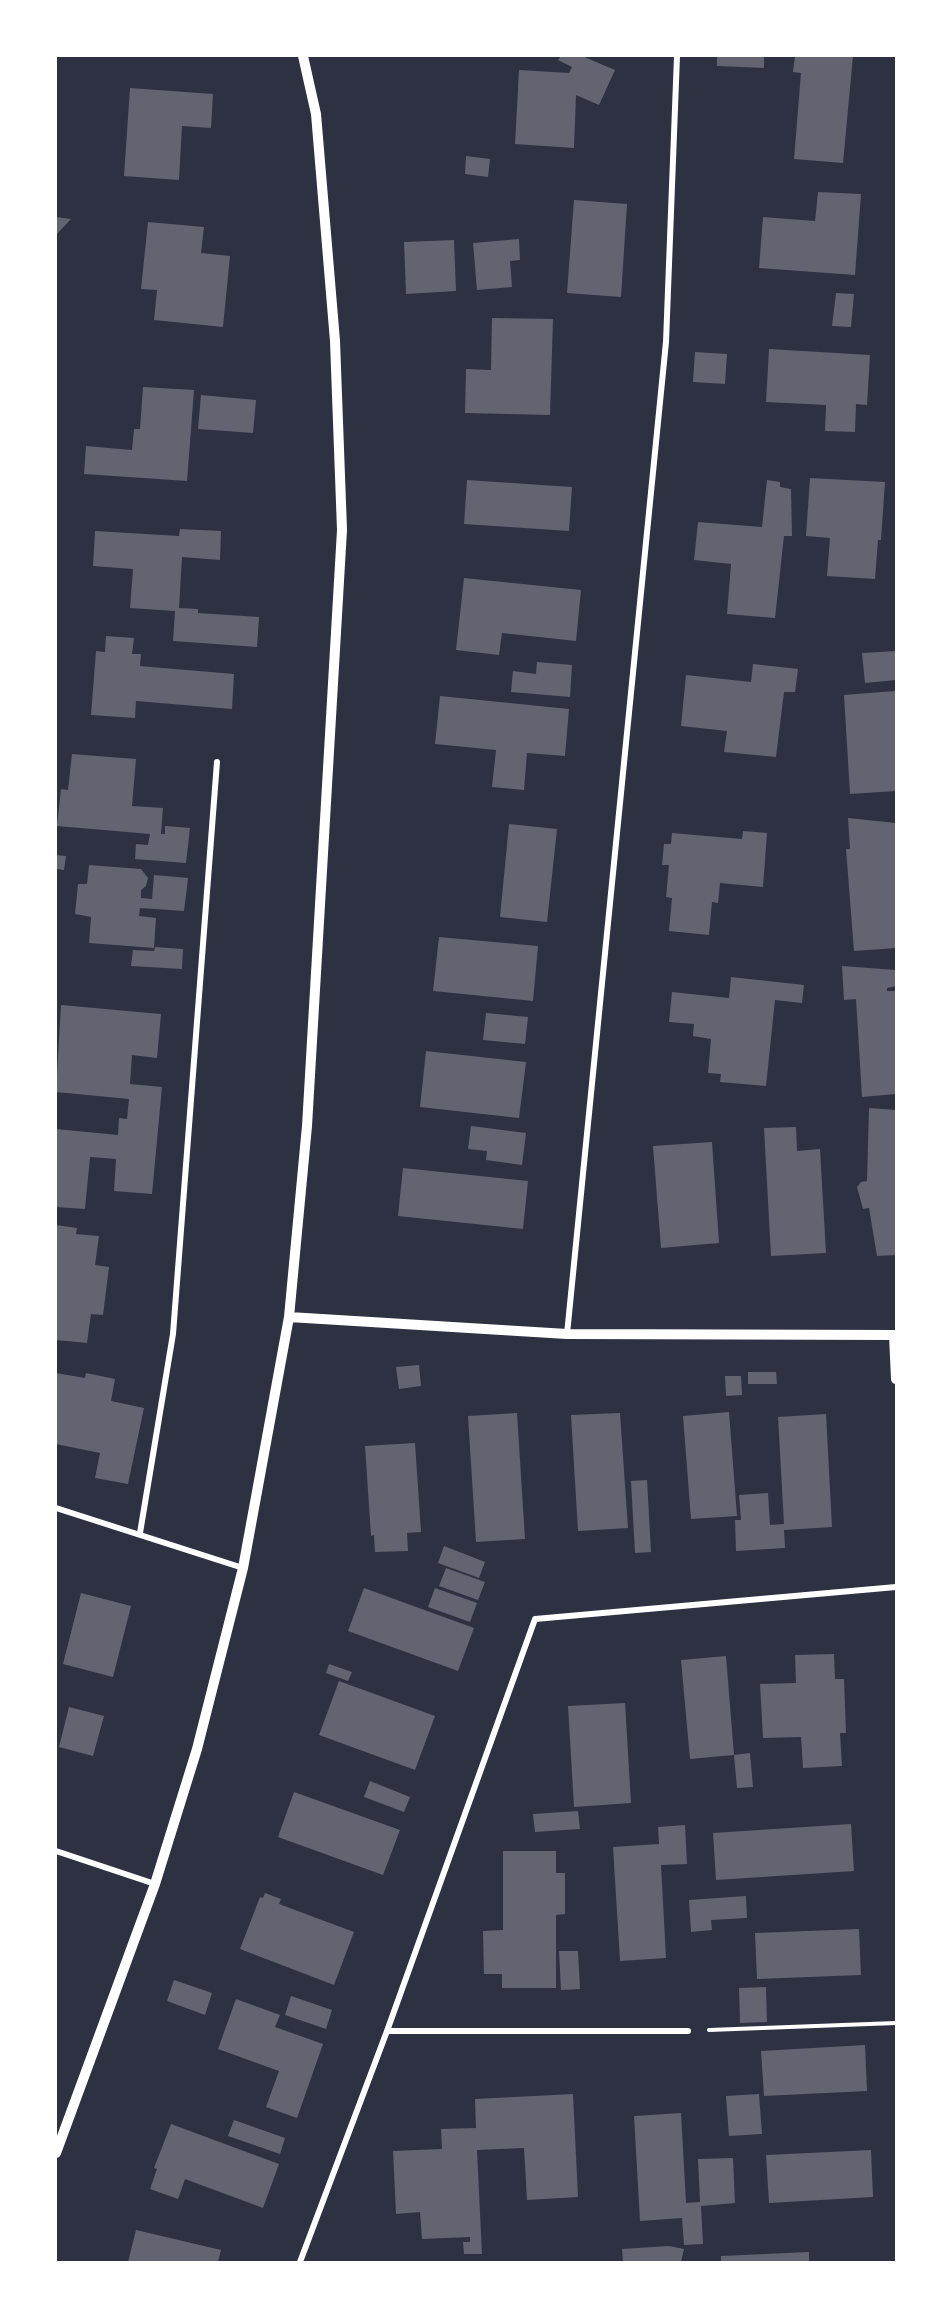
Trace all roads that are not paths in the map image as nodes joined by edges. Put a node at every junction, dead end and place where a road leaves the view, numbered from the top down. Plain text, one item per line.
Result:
1 (303, 56) edge
2 (677, 56) edge
3 (217, 762) dead end
4 (289, 1317) junction
5 (567, 1334) junction
6 (895, 1335) edge
7 (897, 1379) edge
8 (56, 1508) edge
9 (140, 1533) junction
10 (243, 1568) junction
11 (897, 1587) edge
12 (56, 1851) edge
13 (155, 1884) junction
14 (387, 2031) junction
15 (688, 2031) road end
16 (56, 2153) edge
17 (300, 2262) edge

1 - 4 street
2 - 5 street
3 - 9 street
4 - 5 street
4 - 10 street
5 - 6 street
6 - 7 street
8 - 9 street
9 - 10 street
10 - 13 street
11 - 14 street
12 - 13 street
13 - 16 street
14 - 15 street
14 - 17 street

